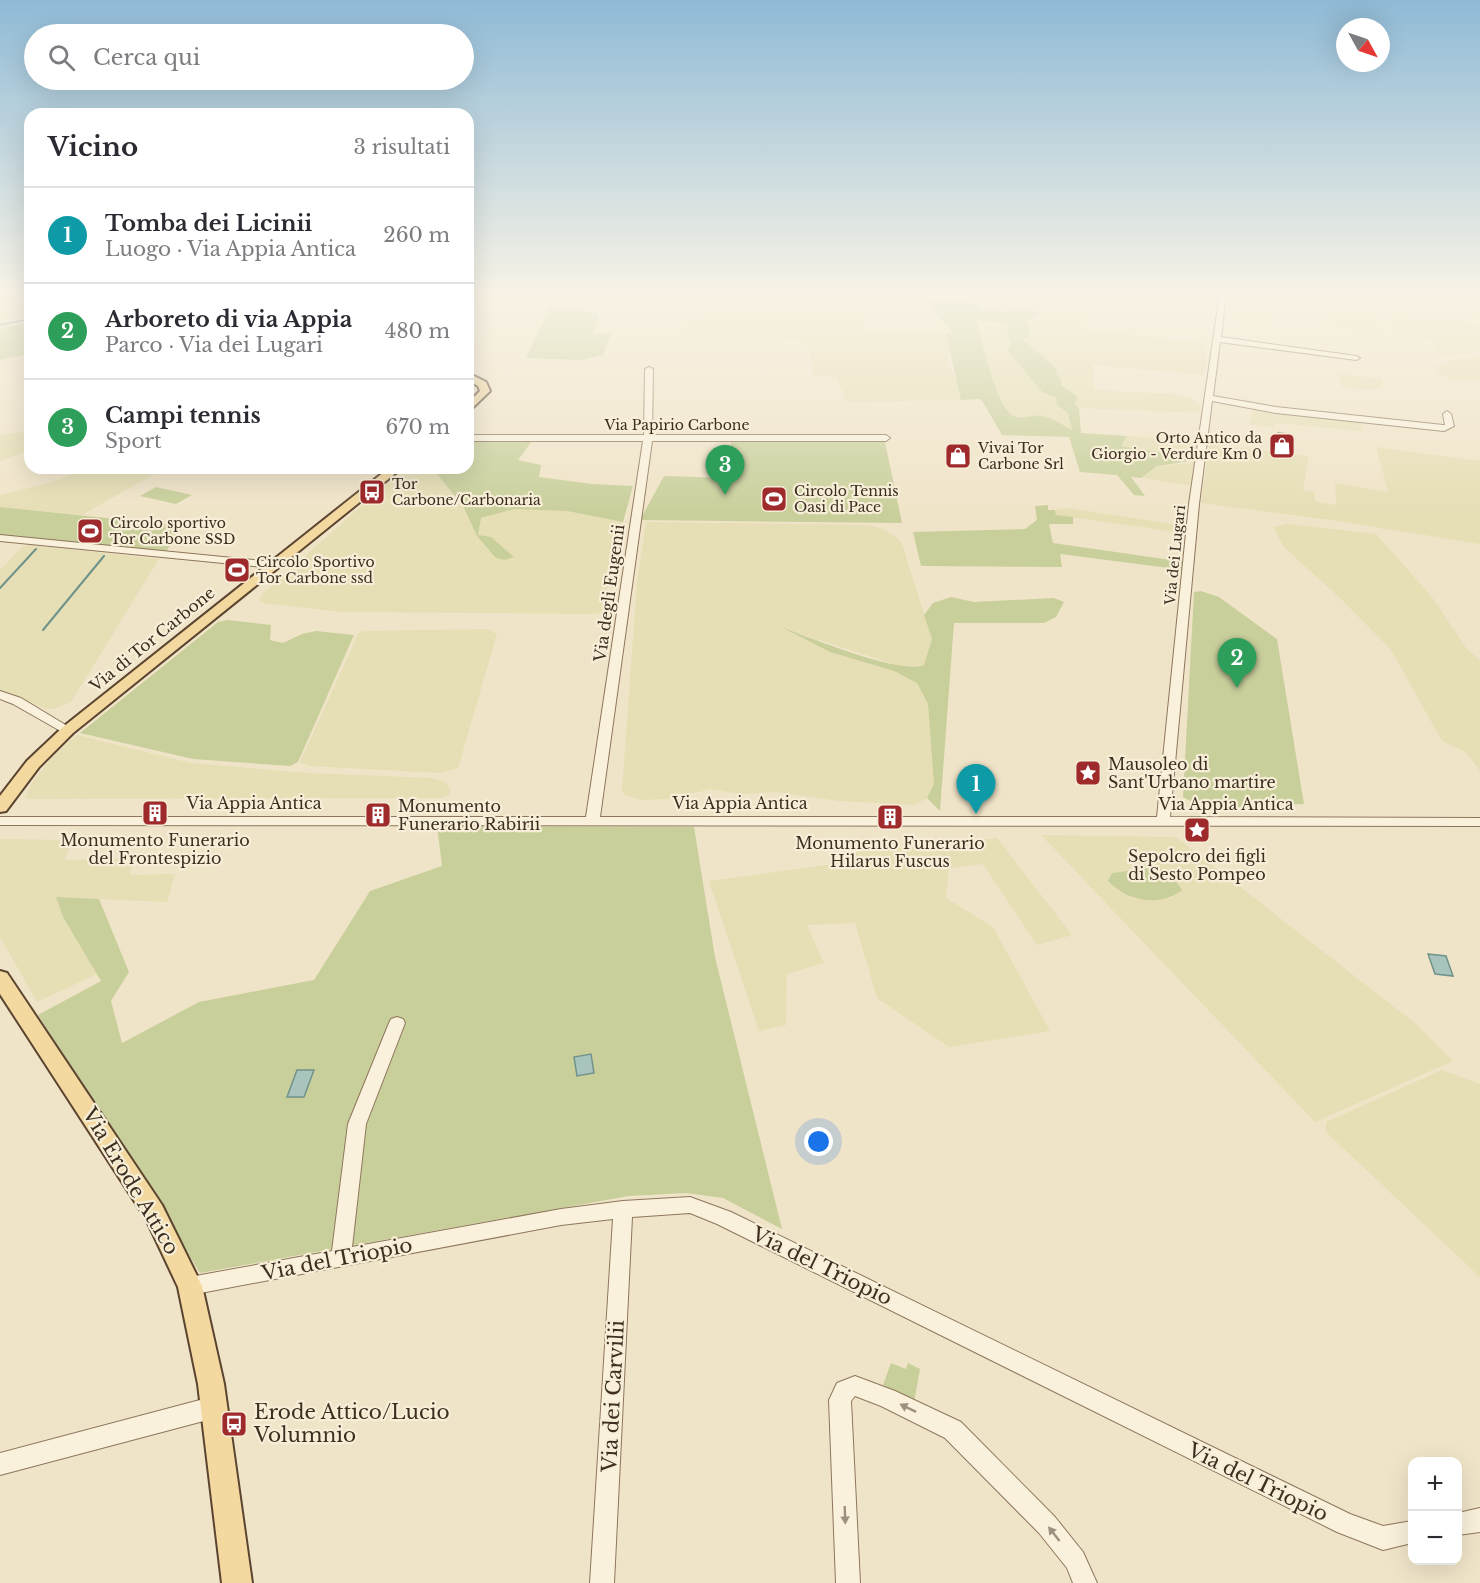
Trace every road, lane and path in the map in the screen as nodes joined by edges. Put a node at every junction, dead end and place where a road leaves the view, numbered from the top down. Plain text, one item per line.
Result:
1 (1213, 367) edge
2 (649, 369) dead end
3 (474, 379) edge
4 (1209, 398) junction
5 (474, 403) edge
6 (1447, 414) dead end
7 (474, 438) edge
8 (886, 438) dead end
9 (648, 439) junction
10 (388, 474) edge
11 (0, 538) edge
12 (274, 565) junction
13 (0, 695) edge
14 (68, 730) junction
15 (0, 807) edge
16 (0, 821) edge
17 (592, 821) junction
18 (1162, 822) junction
19 (1480, 822) edge
20 (0, 978) edge
21 (397, 1023) dead end
22 (623, 1209) junction
23 (341, 1258) junction
24 (190, 1286) junction
25 (215, 1407) junction
26 (0, 1464) edge
27 (1480, 1520) edge
28 (1462, 1523) edge
29 (1408, 1533) edge
30 (237, 1583) edge
31 (602, 1583) edge
32 (848, 1583) edge
33 (1085, 1583) edge

1 - 4 street, Via dei Lugari
2 - 9 street, Via degli Eugenii
3 - 5 main road
4 - 6 street
4 - 18 street, Via dei Lugari
7 - 9 street, Via Papirio Carbone
8 - 9 street, Via Papirio Carbone
9 - 17 street, Via degli Eugenii
10 - 12 main road, Via di Tor Carbone
11 - 12 street
12 - 14 main road, Via di Tor Carbone
13 - 14 street
14 - 15 main road, Via di Tor Carbone
16 - 17 street, Via Appia Antica
17 - 18 street, Via Appia Antica
18 - 19 street, Via Appia Antica
20 - 24 main road, Via Erode Attico
21 - 23 street
22 - 23 street, Via del Triopio
22 - 29 street, Via del Triopio
22 - 31 street, Via dei Carvilii
23 - 24 street, Via del Triopio
24 - 25 main road, Via Erode Attico
25 - 26 street
25 - 30 main road, Via Erode Attico
27 - 28 street
33 -> 32 street

